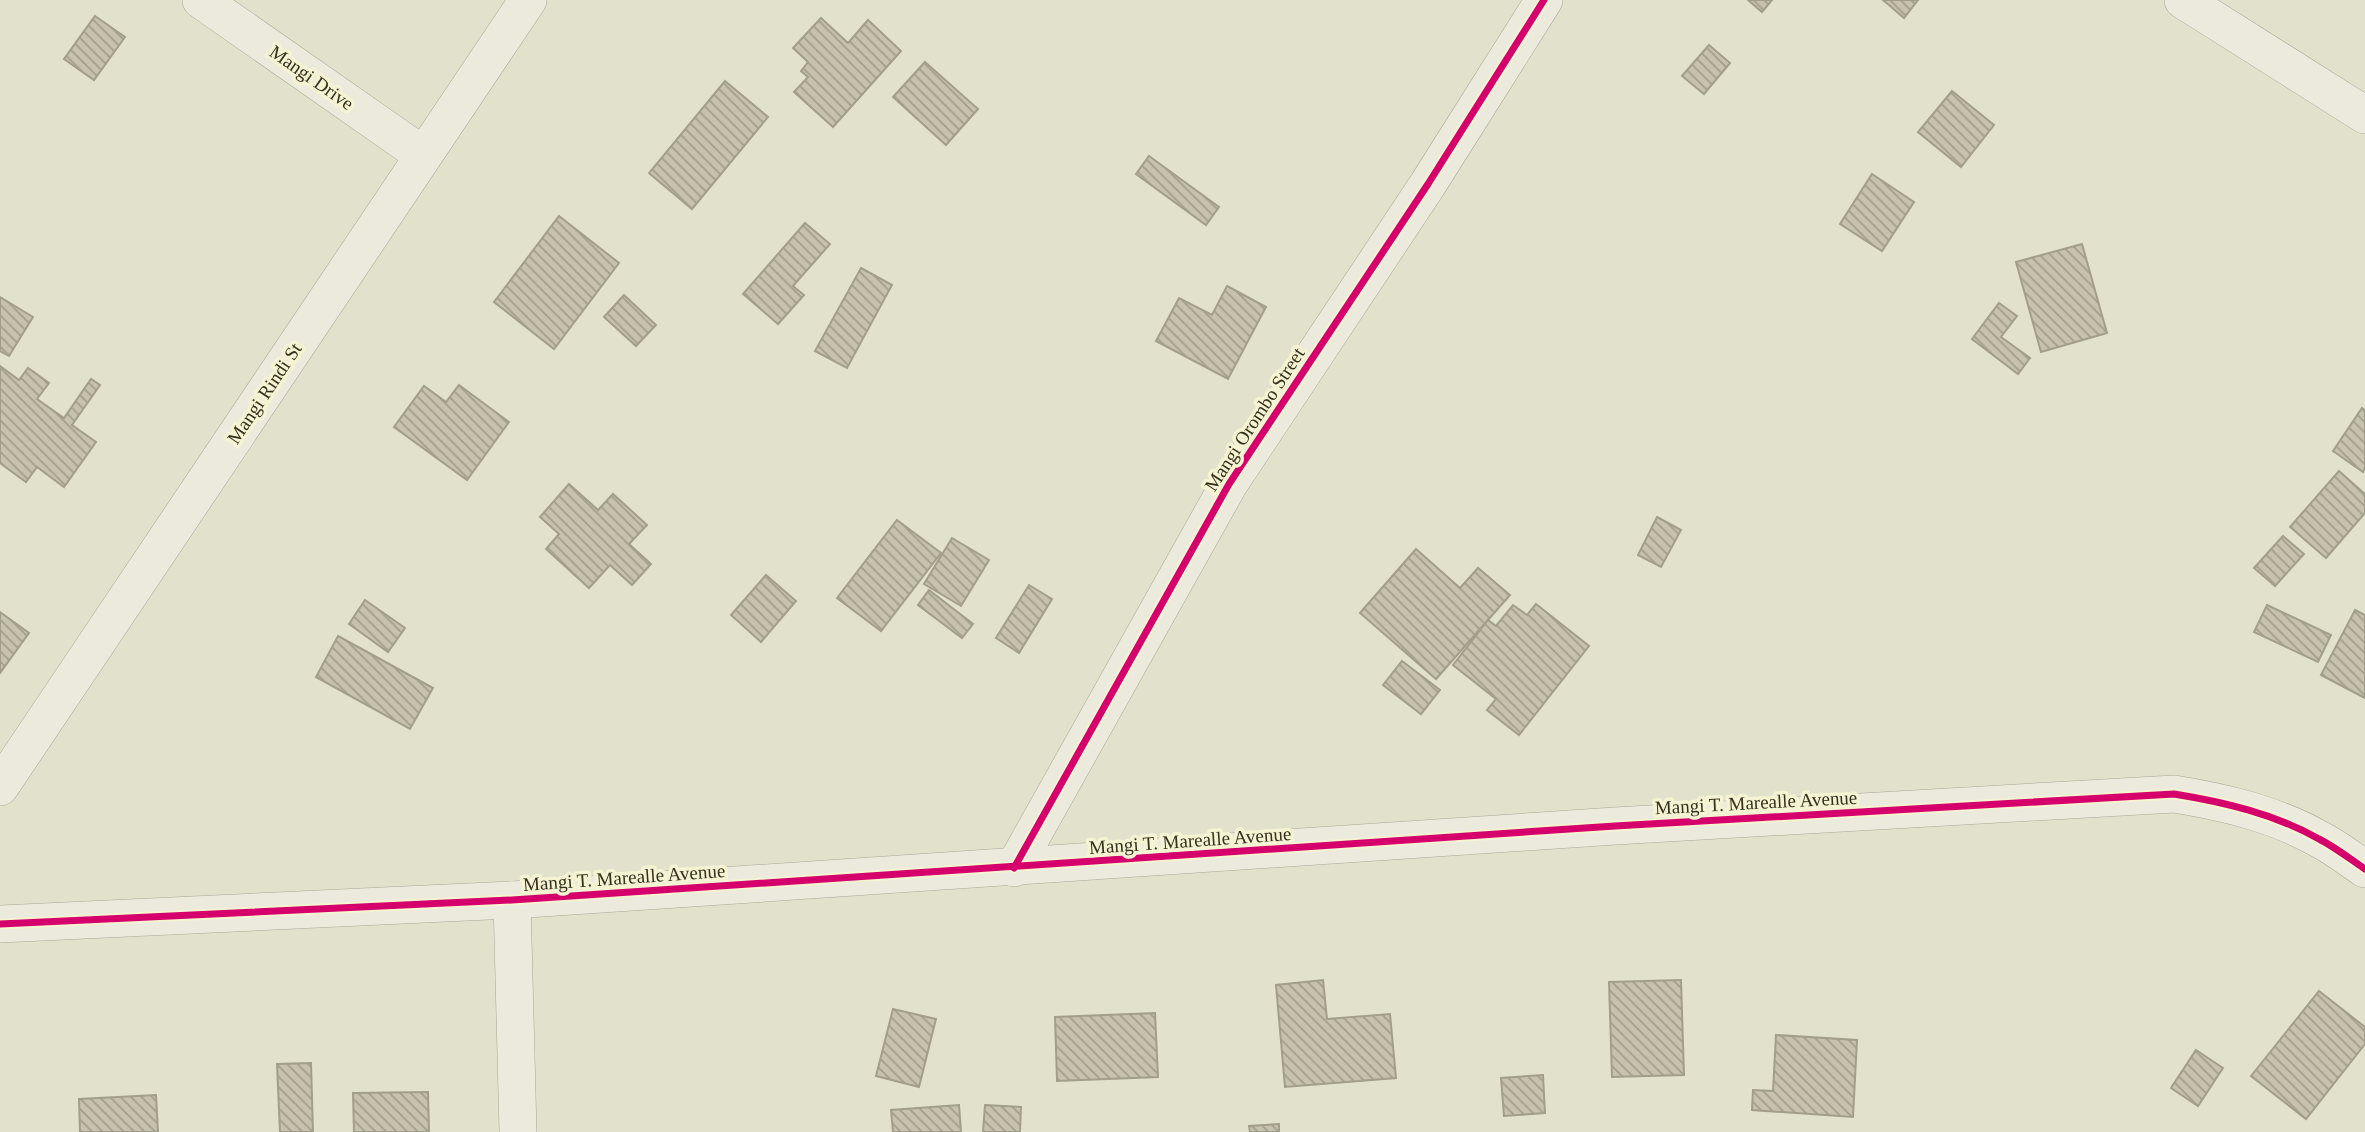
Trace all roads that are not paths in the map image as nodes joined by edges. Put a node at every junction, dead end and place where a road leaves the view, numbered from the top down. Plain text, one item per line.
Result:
1 (201, 0) edge
2 (528, 0) edge
3 (1544, 0) edge
4 (2192, 2) edge
5 (2365, 116) edge
6 (424, 155) junction
7 (0, 787) edge
8 (1014, 868) junction
9 (2365, 869) edge
10 (512, 900) junction
11 (0, 923) edge
12 (518, 1132) edge

1 - 6 street, Mangi Drive
2 - 6 street, Mangi Rindi St
3 - 8 street, Mangi Orombo Street
4 - 5 street
6 - 7 street, Mangi Rindi St
8 - 9 street, Mangi T. Marealle Avenue
8 - 10 street, Mangi T. Marealle Avenue
10 - 11 street, Mangi T. Marealle Avenue
10 - 12 street

